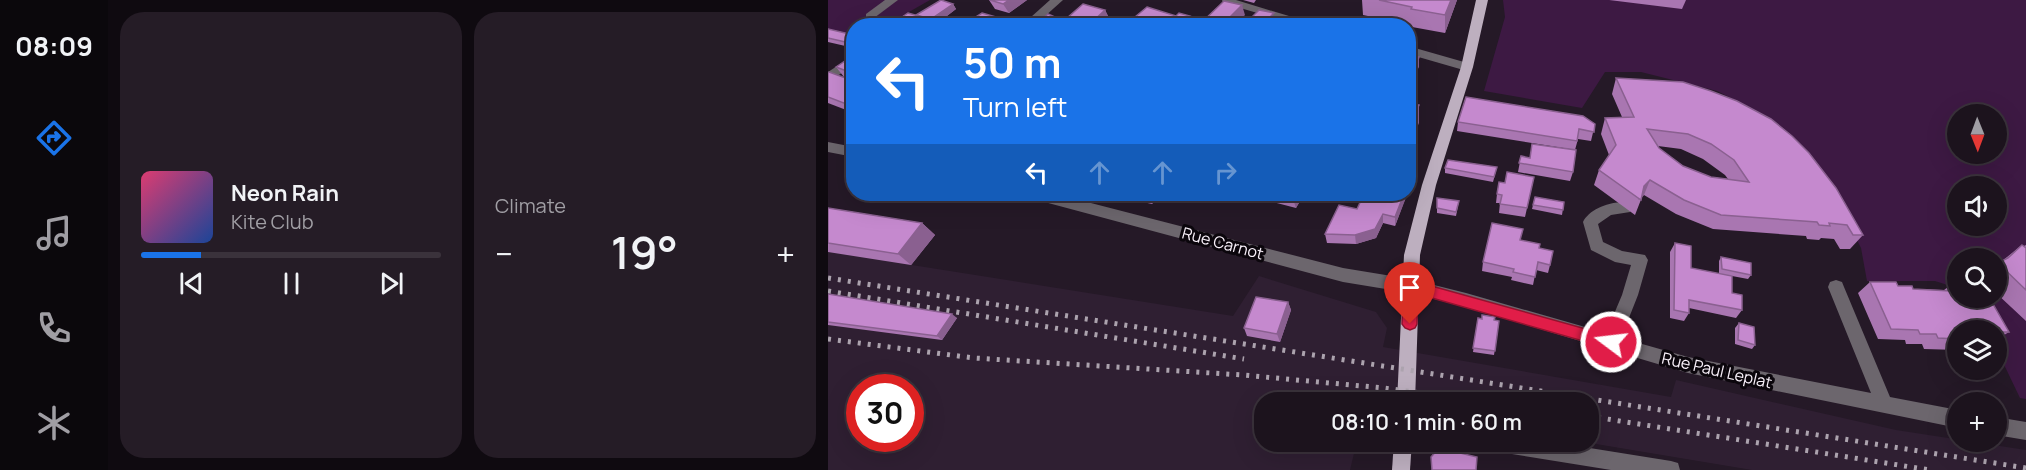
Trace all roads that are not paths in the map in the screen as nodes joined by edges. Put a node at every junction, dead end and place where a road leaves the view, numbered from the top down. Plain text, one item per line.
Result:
1 (892, 0) edge
2 (1057, 0) edge
3 (1228, 0) edge
4 (1482, 0) edge
5 (870, 16) dead end
6 (1036, 18) edge
7 (1290, 18) edge
8 (1416, 52) edge
9 (846, 65) edge
10 (1467, 67) junction
11 (828, 78) edge
12 (828, 147) edge
13 (846, 150) edge
14 (1063, 201) edge
15 (1625, 208) edge
16 (1410, 286) junction
17 (1836, 287) dead end
18 (1611, 342) junction
19 (1406, 392) edge
20 (1884, 405) junction
21 (1947, 416) edge
22 (2007, 428) edge
23 (2026, 431) edge
24 (1402, 452) edge
25 (1557, 452) edge
26 (1401, 470) edge
27 (1671, 470) edge

1 - 5 street
2 - 6 street
3 - 7 street
4 - 10 main road
8 - 10 street
9 - 11 street
10 - 16 main road
12 - 13 street
14 - 16 street, Rue Carnot
15 - 18 street
16 - 18 street, Rue Paul Leplat
16 - 19 main road
17 - 20 street
18 - 20 street, Rue Paul Leplat
20 - 21 street, Rue Paul Leplat
22 - 23 street
24 - 26 main road
25 - 27 street

